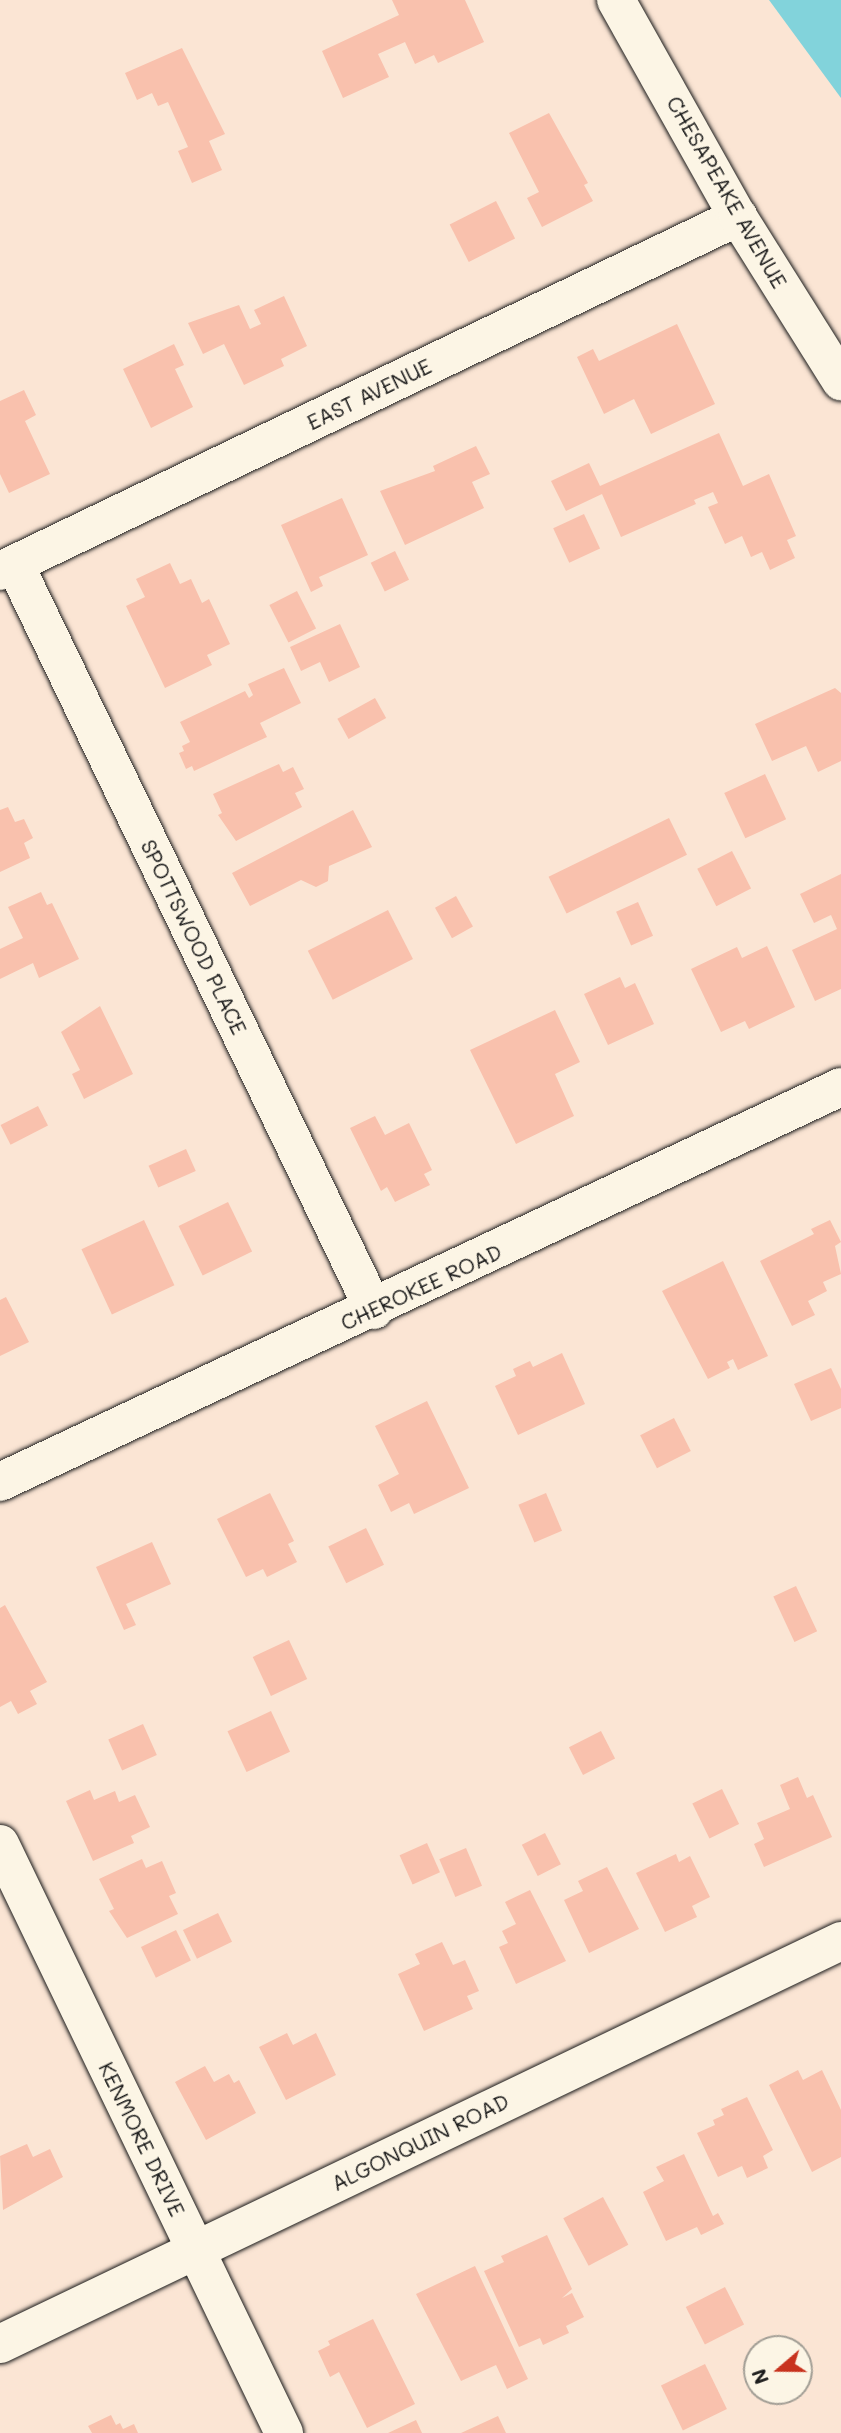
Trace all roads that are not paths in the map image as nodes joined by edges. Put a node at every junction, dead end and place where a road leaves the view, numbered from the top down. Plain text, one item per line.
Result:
1 (616, 0) edge
2 (738, 217) junction
3 (841, 381) edge
4 (7, 568) edge
5 (841, 1087) edge
6 (374, 1310) junction
7 (0, 1482) edge
8 (0, 1844) edge
9 (841, 1941) edge
10 (196, 2249) junction
11 (0, 2344) edge
12 (284, 2433) edge

1 - 2 street, CHESAPEAKE AVENUE
2 - 3 street, CHESAPEAKE AVENUE
2 - 4 street, EAST AVENUE
4 - 6 street, SPOTTSWOOD PLACE
5 - 6 street, CHEROKEE ROAD
6 - 7 street, CHEROKEE ROAD
8 - 10 street, KENMORE DRIVE
9 - 10 street, ALGONQUIN ROAD
10 - 11 street, ALGONQUIN ROAD
10 - 12 street, KENMORE DRIVE

